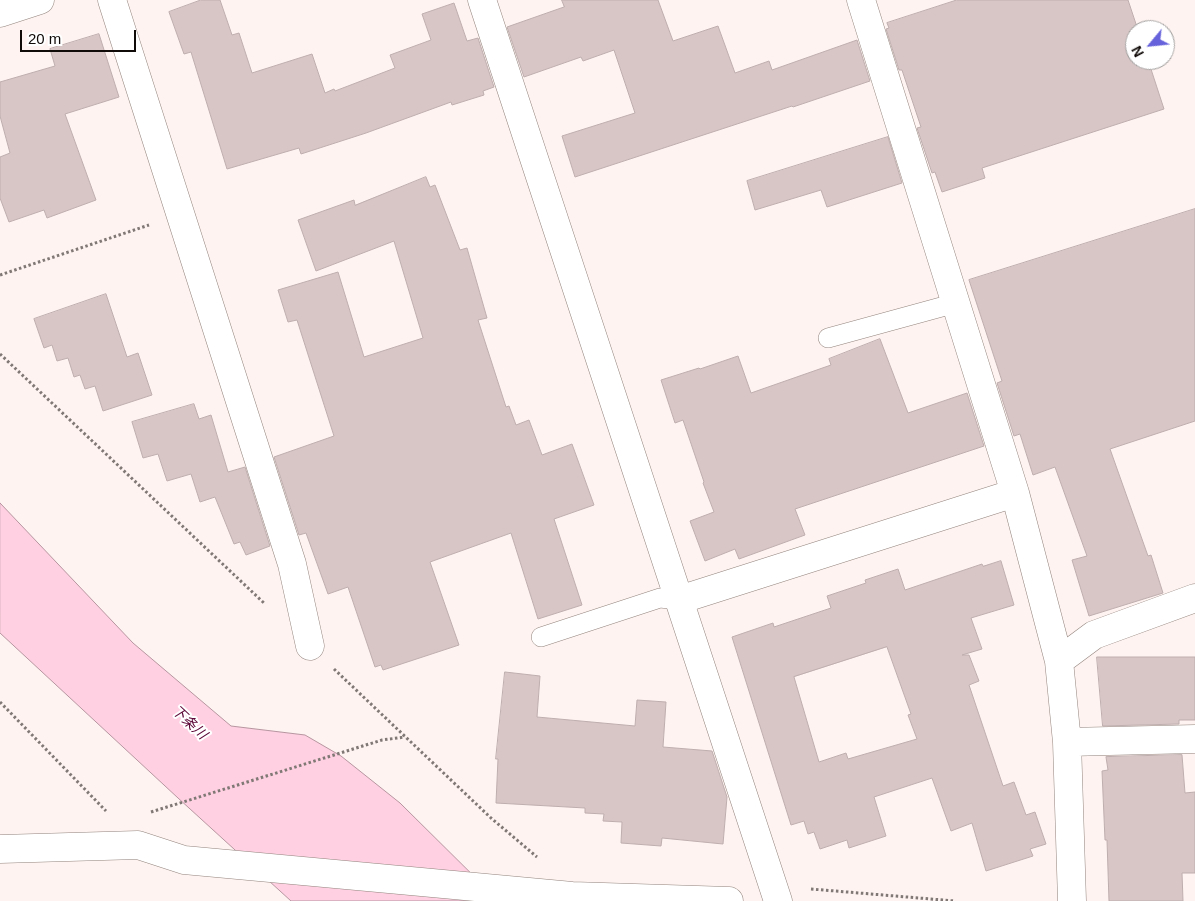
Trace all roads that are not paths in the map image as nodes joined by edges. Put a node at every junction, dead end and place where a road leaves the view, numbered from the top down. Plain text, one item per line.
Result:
1 (40, 0) edge
2 (112, 0) edge
3 (482, 0) edge
4 (861, 0) edge
5 (0, 13) edge
6 (956, 303) junction
7 (828, 338) dead end
8 (1015, 493) junction
9 (1195, 598) edge
10 (679, 600) junction
11 (541, 637) dead end
12 (310, 646) dead end
13 (1059, 661) junction
14 (1195, 739) edge
15 (1067, 742) junction
16 (0, 849) edge
17 (729, 901) edge
18 (778, 901) edge
19 (1072, 901) edge

1 - 5 street
2 - 12 street
3 - 10 street
4 - 6 street
6 - 7 lane
6 - 8 street
8 - 10 street
8 - 13 street
9 - 13 street
10 - 11 lane
10 - 18 street
13 - 15 street
14 - 15 street
15 - 19 street
16 - 17 street

